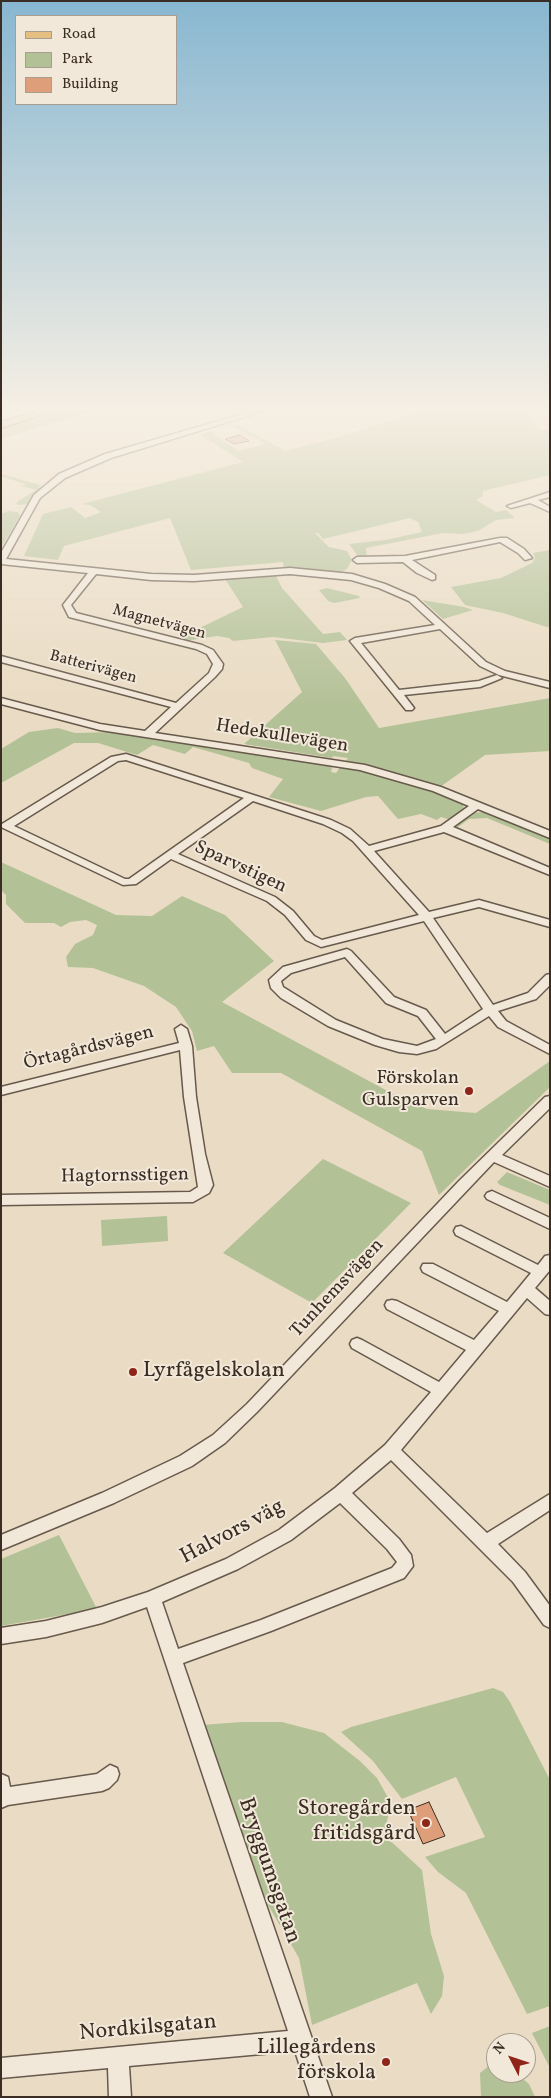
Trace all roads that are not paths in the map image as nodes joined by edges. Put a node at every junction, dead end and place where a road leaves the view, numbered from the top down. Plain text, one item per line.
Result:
1 (30, 509) edge
2 (528, 558) dead end
3 (405, 559) junction
4 (357, 560) dead end
5 (1, 561) edge
6 (94, 572) junction
7 (432, 577) dead end
8 (443, 626) junction
9 (1, 659) edge
10 (497, 678) dead end
11 (550, 685) edge
12 (397, 692) junction
13 (1, 701) edge
14 (178, 706) junction
15 (409, 708) dead end
16 (148, 734) junction
17 (252, 797) junction
18 (477, 805) junction
19 (445, 828) junction
20 (550, 835) edge
21 (367, 850) junction
22 (171, 855) junction
23 (550, 872) edge
24 (426, 916) junction
25 (550, 924) edge
26 (550, 978) edge
27 (490, 1010) junction
28 (181, 1029) dead end
29 (444, 1040) junction
30 (186, 1046) junction
31 (550, 1050) edge
32 (1, 1091) edge
33 (550, 1100) edge
34 (493, 1156) junction
35 (550, 1182) edge
36 (492, 1196) dead end
37 (1, 1200) edge
38 (550, 1224) edge
39 (461, 1231) dead end
40 (545, 1266) edge
41 (428, 1268) dead end
42 (526, 1289) junction
43 (392, 1304) dead end
44 (508, 1309) junction
45 (550, 1310) edge
46 (357, 1344) dead end
47 (476, 1348) junction
48 (441, 1390) junction
49 (391, 1450) junction
50 (341, 1494) junction
51 (550, 1501) edge
52 (1, 1543) edge
53 (486, 1543) junction
54 (152, 1598) junction
55 (550, 1620) edge
56 (1, 1636) edge
57 (172, 1659) junction
58 (110, 1774) dead end
59 (1, 1783) edge
60 (1, 1798) edge
61 (300, 2040) junction
62 (118, 2057) junction
63 (1, 2068) edge
64 (120, 2097) edge
65 (321, 2097) edge

1 - 5 street
2 - 3 street
3 - 4 street
3 - 7 street
5 - 6 street
6 - 8 street
6 - 14 street, Magnetvägen
8 - 11 street
8 - 12 street
9 - 14 street, Batterivägen
10 - 12 street
12 - 15 street
13 - 16 street, Hedekullevägen
14 - 16 street, Magnetvägen
16 - 18 street, Hedekullevägen
17 - 21 street
17 - 22 street
17 - 22 street
18 - 19 street
18 - 20 street, Hedekullevägen
19 - 21 street
19 - 23 street
21 - 24 street
22 - 24 street, Sparvstigen
24 - 25 street
24 - 27 street
26 - 27 street
27 - 29 street
27 - 31 street
28 - 30 street, Hagtornsstigen
29 - 29 street
30 - 32 street, Örtagårdsvägen
30 - 37 street, Hagtornsstigen
33 - 34 street, Tunhemsvägen
34 - 35 street
34 - 52 street, Tunhemsvägen
36 - 38 street
39 - 40 street, Halvors väg
40 - 42 street, Halvors väg
41 - 44 street
42 - 44 street, Halvors väg
42 - 45 street
43 - 47 street
44 - 47 street, Halvors väg
46 - 48 street
47 - 48 street, Halvors väg
48 - 49 street, Halvors väg
49 - 50 street, Halvors väg
49 - 53 street
50 - 54 street, Halvors väg
50 - 57 street
51 - 53 street
53 - 55 street
54 - 56 street, Halvors väg
54 - 57 street, Bryggumsgatan
57 - 61 street, Bryggumsgatan
58 - 60 street
59 - 60 street
61 - 62 street, Nordkilsgatan
61 - 65 street, Bryggumsgatan
62 - 63 street, Nordkilsgatan
62 - 64 street

